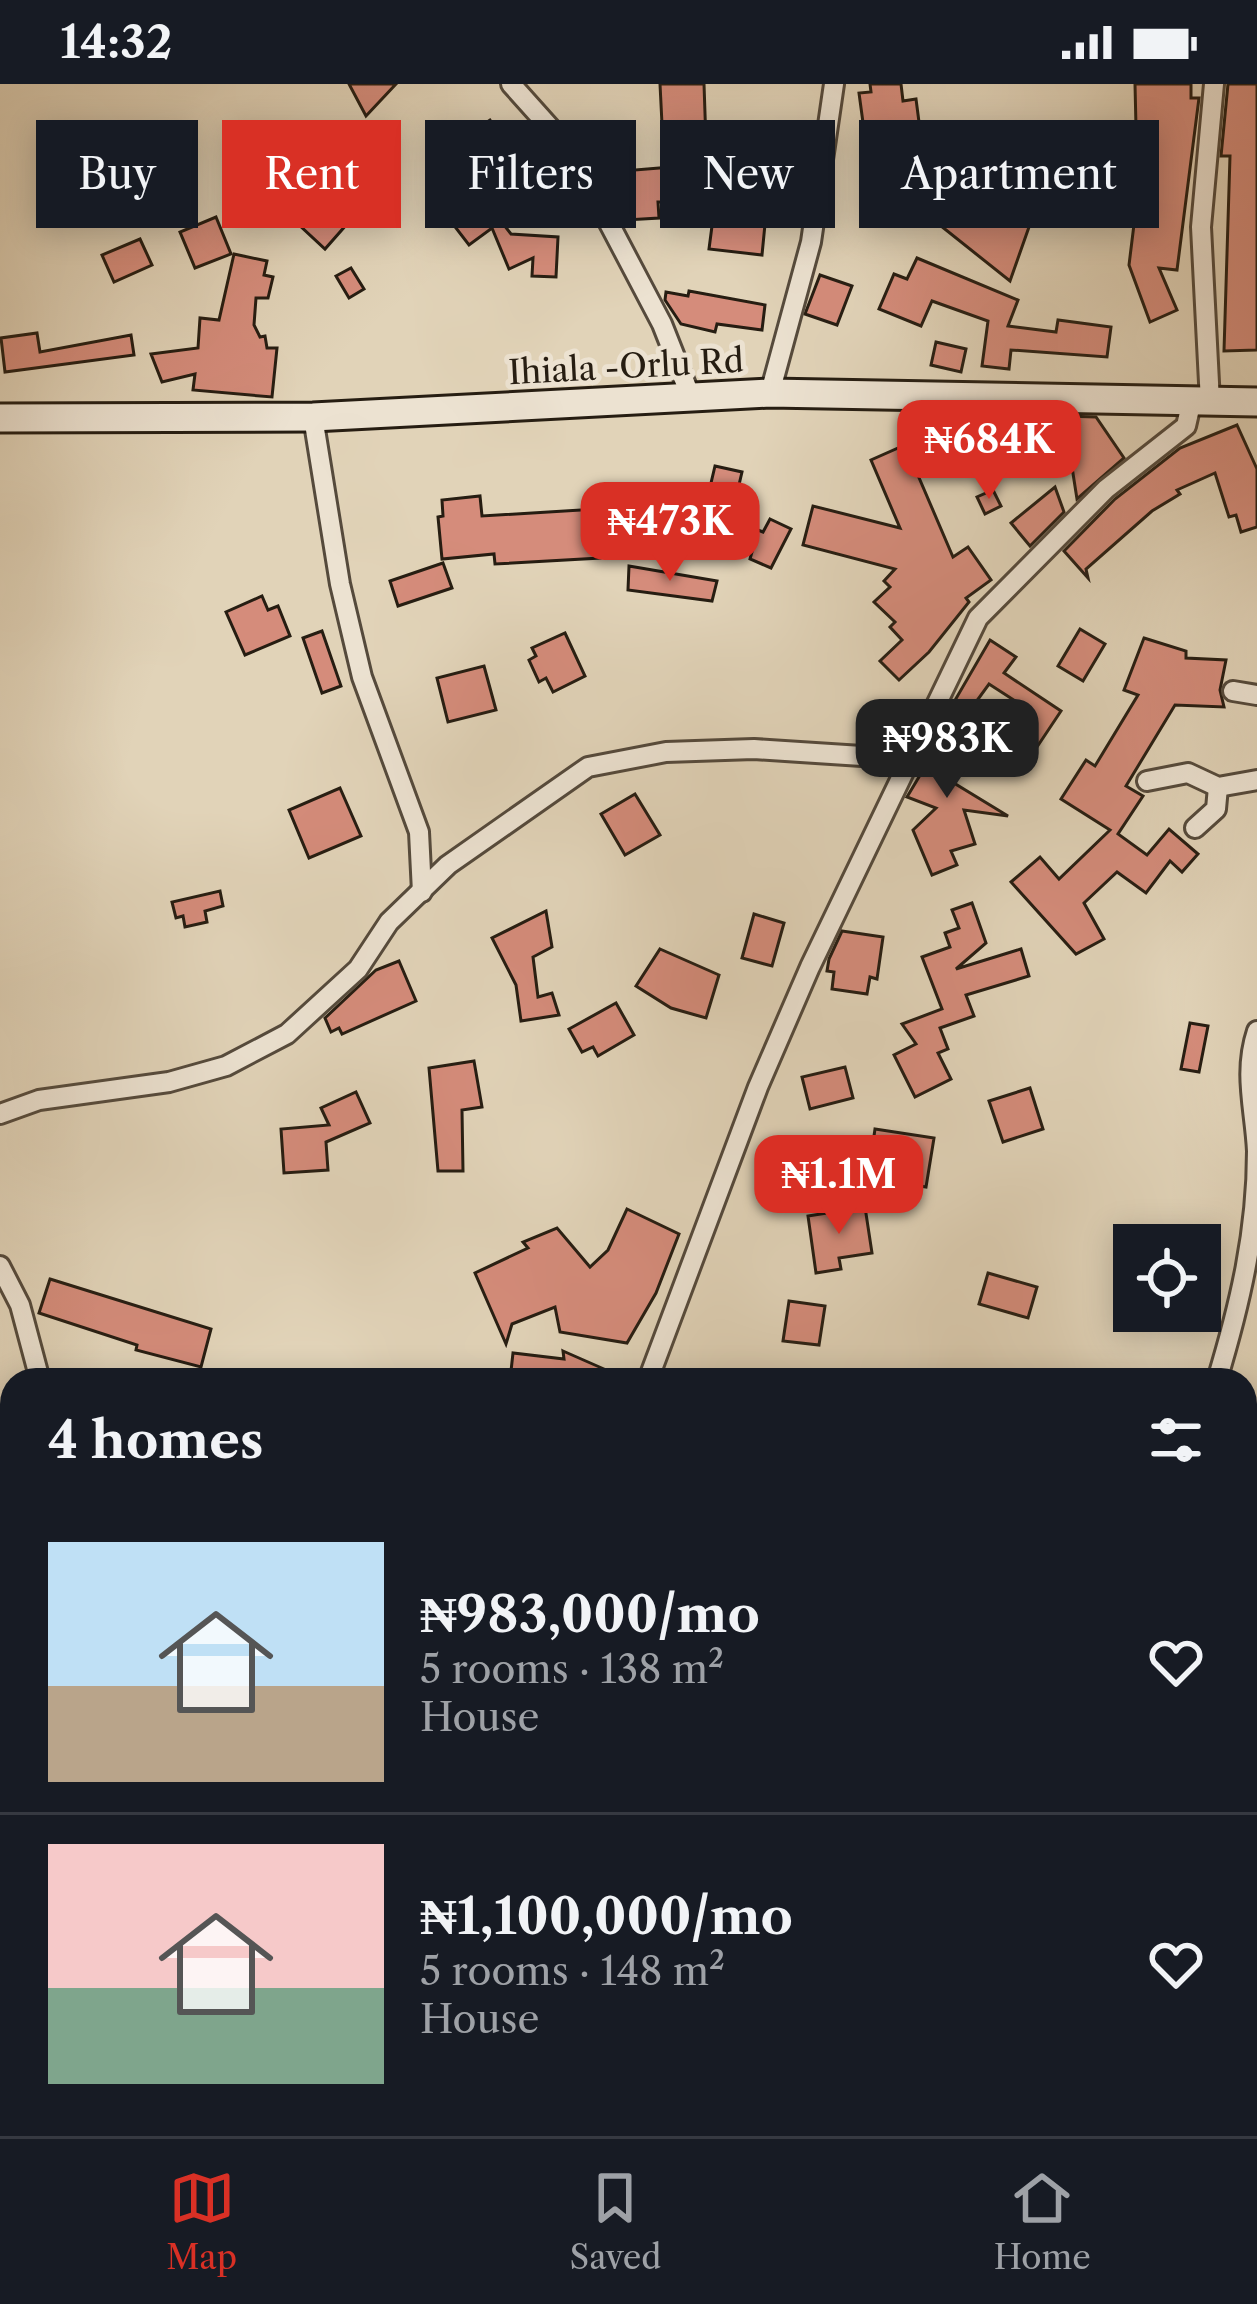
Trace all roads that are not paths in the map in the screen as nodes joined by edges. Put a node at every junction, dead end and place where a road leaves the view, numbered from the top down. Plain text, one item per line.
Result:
1 (511, 84) edge
2 (834, 84) edge
3 (1214, 84) edge
4 (770, 393) junction
5 (692, 400) junction
6 (1257, 402) edge
7 (1200, 403) junction
8 (314, 417) junction
9 (0, 418) edge
10 (1234, 692) dead end
11 (1257, 694) edge
12 (908, 758) junction
13 (1257, 780) edge
14 (1148, 781) dead end
15 (1218, 787) junction
16 (1195, 828) dead end
17 (422, 892) junction
18 (1257, 1031) edge
19 (0, 1114) edge
20 (0, 1266) edge
21 (37, 1368) edge
22 (653, 1368) edge
23 (1221, 1368) edge

1 - 5 street
2 - 4 street
3 - 7 street
4 - 5 main road, Ihiala -Orlu Rd
4 - 7 main road, Ihiala -Orlu Rd
5 - 8 main road, Ihiala -Orlu Rd
6 - 7 main road, Ihiala -Orlu Rd
7 - 12 street
8 - 9 main road, Ihiala -Orlu Rd
8 - 17 street
10 - 11 street
12 - 17 street
12 - 22 street
13 - 15 street
14 - 15 street
15 - 16 street
17 - 19 street
18 - 23 street
20 - 21 street

